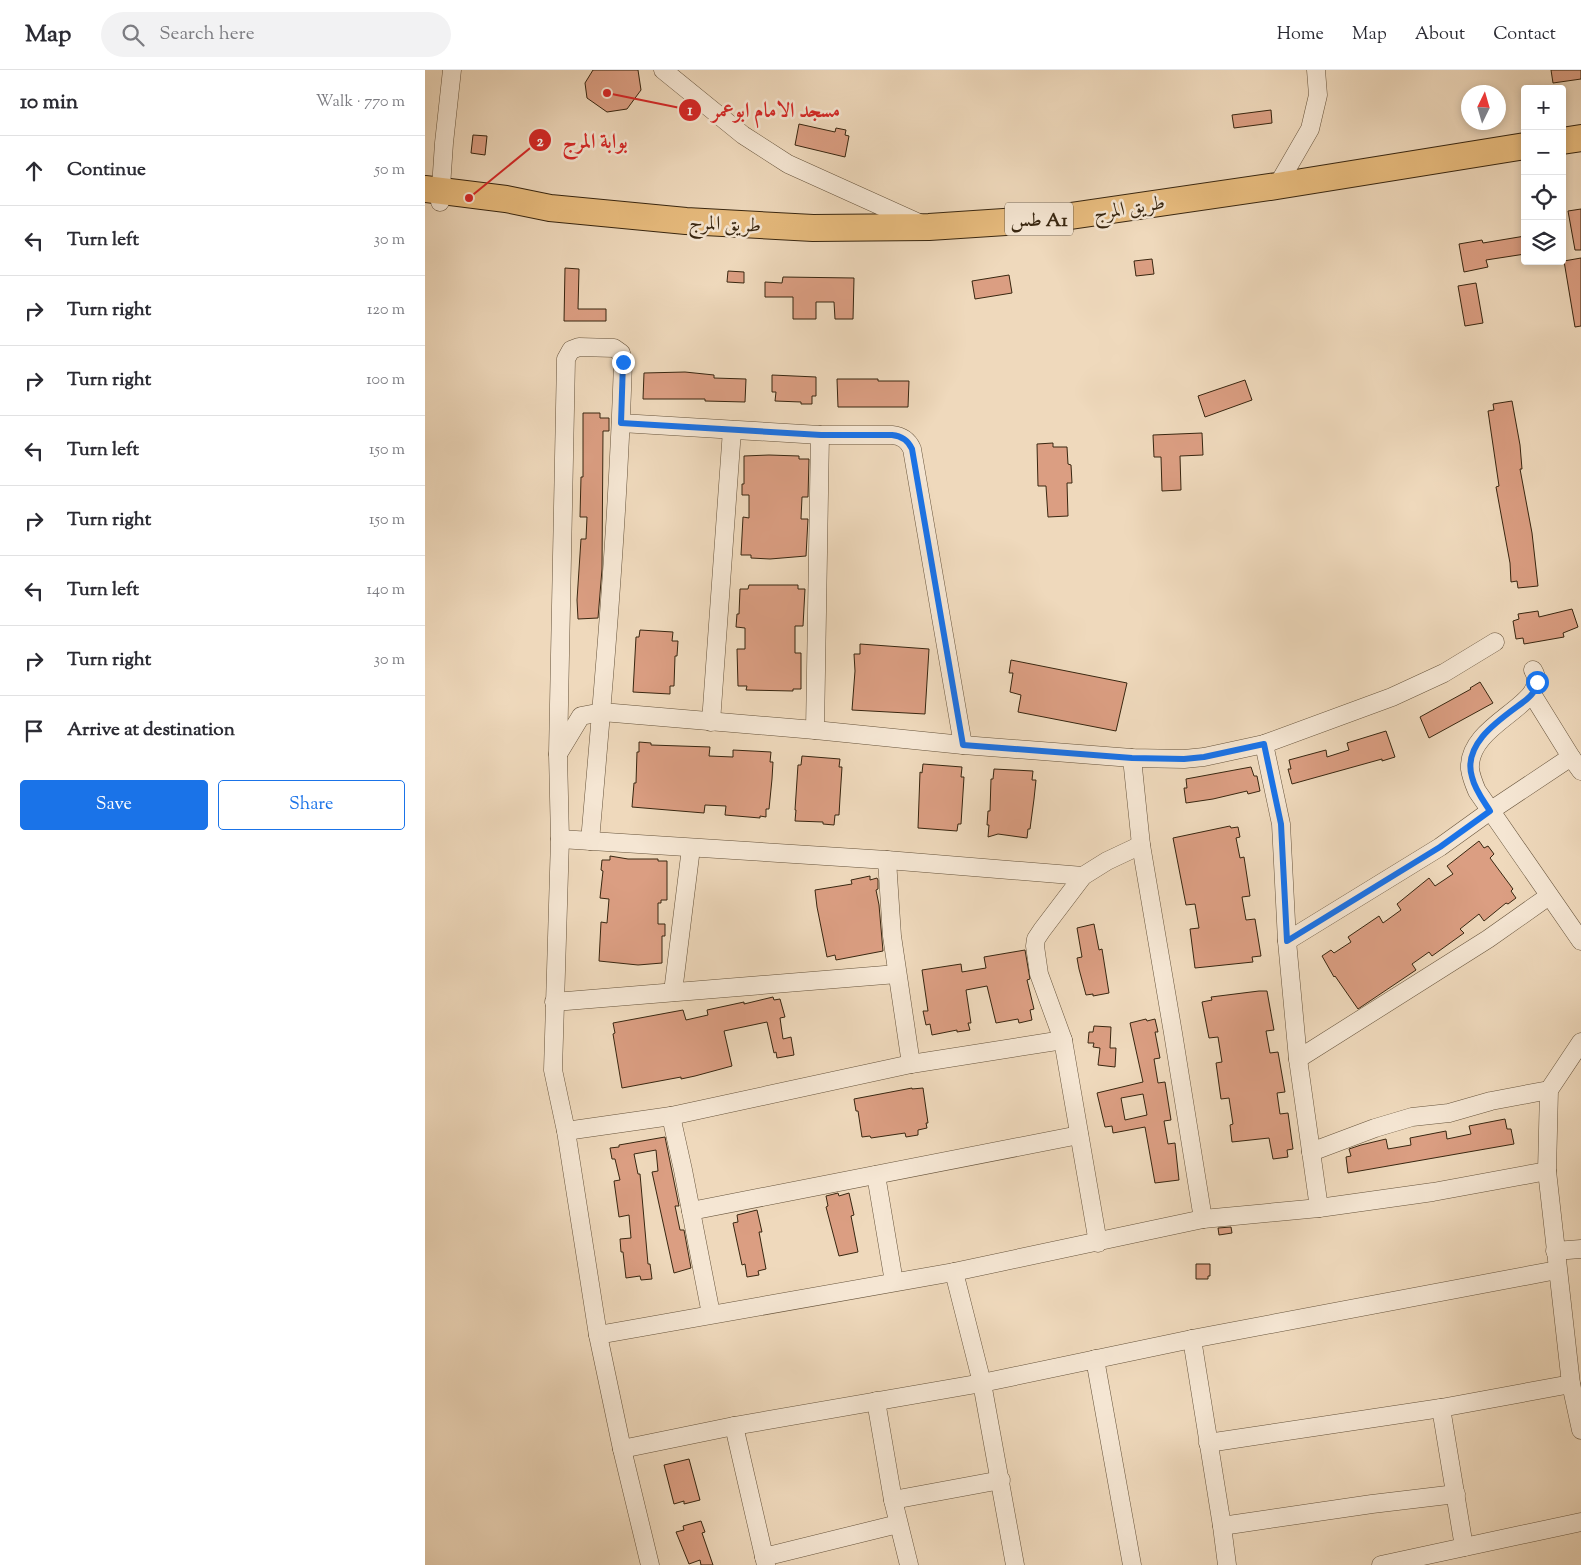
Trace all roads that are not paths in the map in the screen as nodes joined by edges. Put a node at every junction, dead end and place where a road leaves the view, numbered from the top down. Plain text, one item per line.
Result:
1 (452, 70) edge
2 (663, 70) edge
3 (1316, 70) edge
4 (1581, 138) edge
5 (1566, 140) edge
6 (1521, 147) edge
7 (1277, 186) junction
8 (433, 196) edge
9 (929, 227) junction
10 (621, 423) junction
11 (732, 430) junction
12 (821, 435) junction
13 (1495, 642) dead end
14 (1533, 670) dead end
15 (1532, 694) junction
16 (602, 712) junction
17 (711, 722) junction
18 (815, 730) junction
19 (1264, 744) junction
20 (963, 745) junction
21 (558, 754) junction
22 (1132, 758) junction
23 (1576, 764) edge
24 (1490, 811) junction
25 (560, 839) junction
26 (590, 841) junction
27 (1141, 845) junction
28 (691, 848) junction
29 (887, 860) junction
30 (1083, 876) junction
31 (1549, 896) junction
32 (1287, 941) junction
33 (1581, 941) edge
34 (897, 974) junction
35 (673, 992) junction
36 (554, 1002) junction
37 (1063, 1040) junction
38 (1581, 1042) edge
39 (1298, 1059) junction
40 (911, 1064) junction
41 (1549, 1090) junction
42 (671, 1116) junction
43 (566, 1131) junction
44 (1079, 1136) junction
45 (1311, 1152) junction
46 (1547, 1171) junction
47 (876, 1175) junction
48 (1319, 1208) junction
49 (691, 1211) junction
50 (1203, 1219) junction
51 (1098, 1243) junction
52 (1581, 1249) edge
53 (1555, 1251) junction
54 (1557, 1270) junction
55 (954, 1272) junction
56 (894, 1282) junction
57 (711, 1314) junction
58 (598, 1334) junction
59 (1192, 1339) junction
60 (1095, 1359) junction
61 (982, 1383) junction
62 (1571, 1384) junction
63 (876, 1401) junction
64 (1441, 1408) junction
65 (734, 1426) junction
66 (1581, 1430) edge
67 (1208, 1443) junction
68 (622, 1449) junction
69 (1001, 1480) junction
70 (1456, 1494) junction
71 (893, 1500) junction
72 (1581, 1522) edge
73 (898, 1524) junction
74 (1222, 1526) junction
75 (1464, 1547) junction
76 (765, 1561) edge
77 (650, 1565) edge
78 (909, 1565) edge
79 (1015, 1565) edge
80 (1132, 1565) edge
81 (1227, 1565) edge
82 (1381, 1565) edge

1 - 8 street
2 - 9 street
3 - 7 street
4 - 5 highway
6 - 7 highway, طريق المرج / طس A1
7 - 9 highway, طريق المرج / طس A1
8 - 9 highway, طريق المرج / طس A1
10 - 11 street
10 - 16 street
10 - 21 street
11 - 12 street
11 - 17 street
12 - 18 street
12 - 20 street
13 - 19 street
14 - 15 street
15 - 23 street
15 - 24 street
16 - 17 street
16 - 21 street
16 - 26 street
17 - 18 street
18 - 20 street
19 - 22 street
19 - 32 street
20 - 22 street
21 - 25 street
22 - 27 street
23 - 24 street
24 - 31 street
24 - 32 street
25 - 26 street
25 - 36 street
26 - 28 street
27 - 30 street
27 - 50 street
28 - 29 street
28 - 35 street
29 - 30 street
29 - 34 street
30 - 37 street
31 - 33 street
31 - 39 street
32 - 39 street
34 - 35 street
34 - 40 street
35 - 36 street
36 - 43 street
37 - 40 street
37 - 44 street
38 - 41 street
39 - 45 street
40 - 42 street
41 - 45 street
41 - 46 street
42 - 43 street
42 - 49 street
43 - 58 street
44 - 47 street
44 - 51 street
45 - 48 street
46 - 48 street
46 - 53 street
47 - 49 street
47 - 56 street
48 - 50 street
49 - 57 street
50 - 51 street
51 - 55 street
52 - 53 street
53 - 54 street
54 - 59 street
54 - 62 street
55 - 56 street
55 - 61 street
56 - 57 street
57 - 58 street
58 - 68 street
59 - 60 street
59 - 67 street
60 - 61 street
60 - 80 street
61 - 63 street
61 - 69 street
62 - 64 street
62 - 66 street
63 - 65 street
63 - 71 street
64 - 67 street
64 - 70 street
65 - 68 street
65 - 76 street
67 - 74 street
68 - 77 street
69 - 71 street
69 - 79 street
70 - 74 street
70 - 75 street
71 - 73 street
72 - 75 street
73 - 76 street
73 - 78 street
74 - 81 street
75 - 82 street

